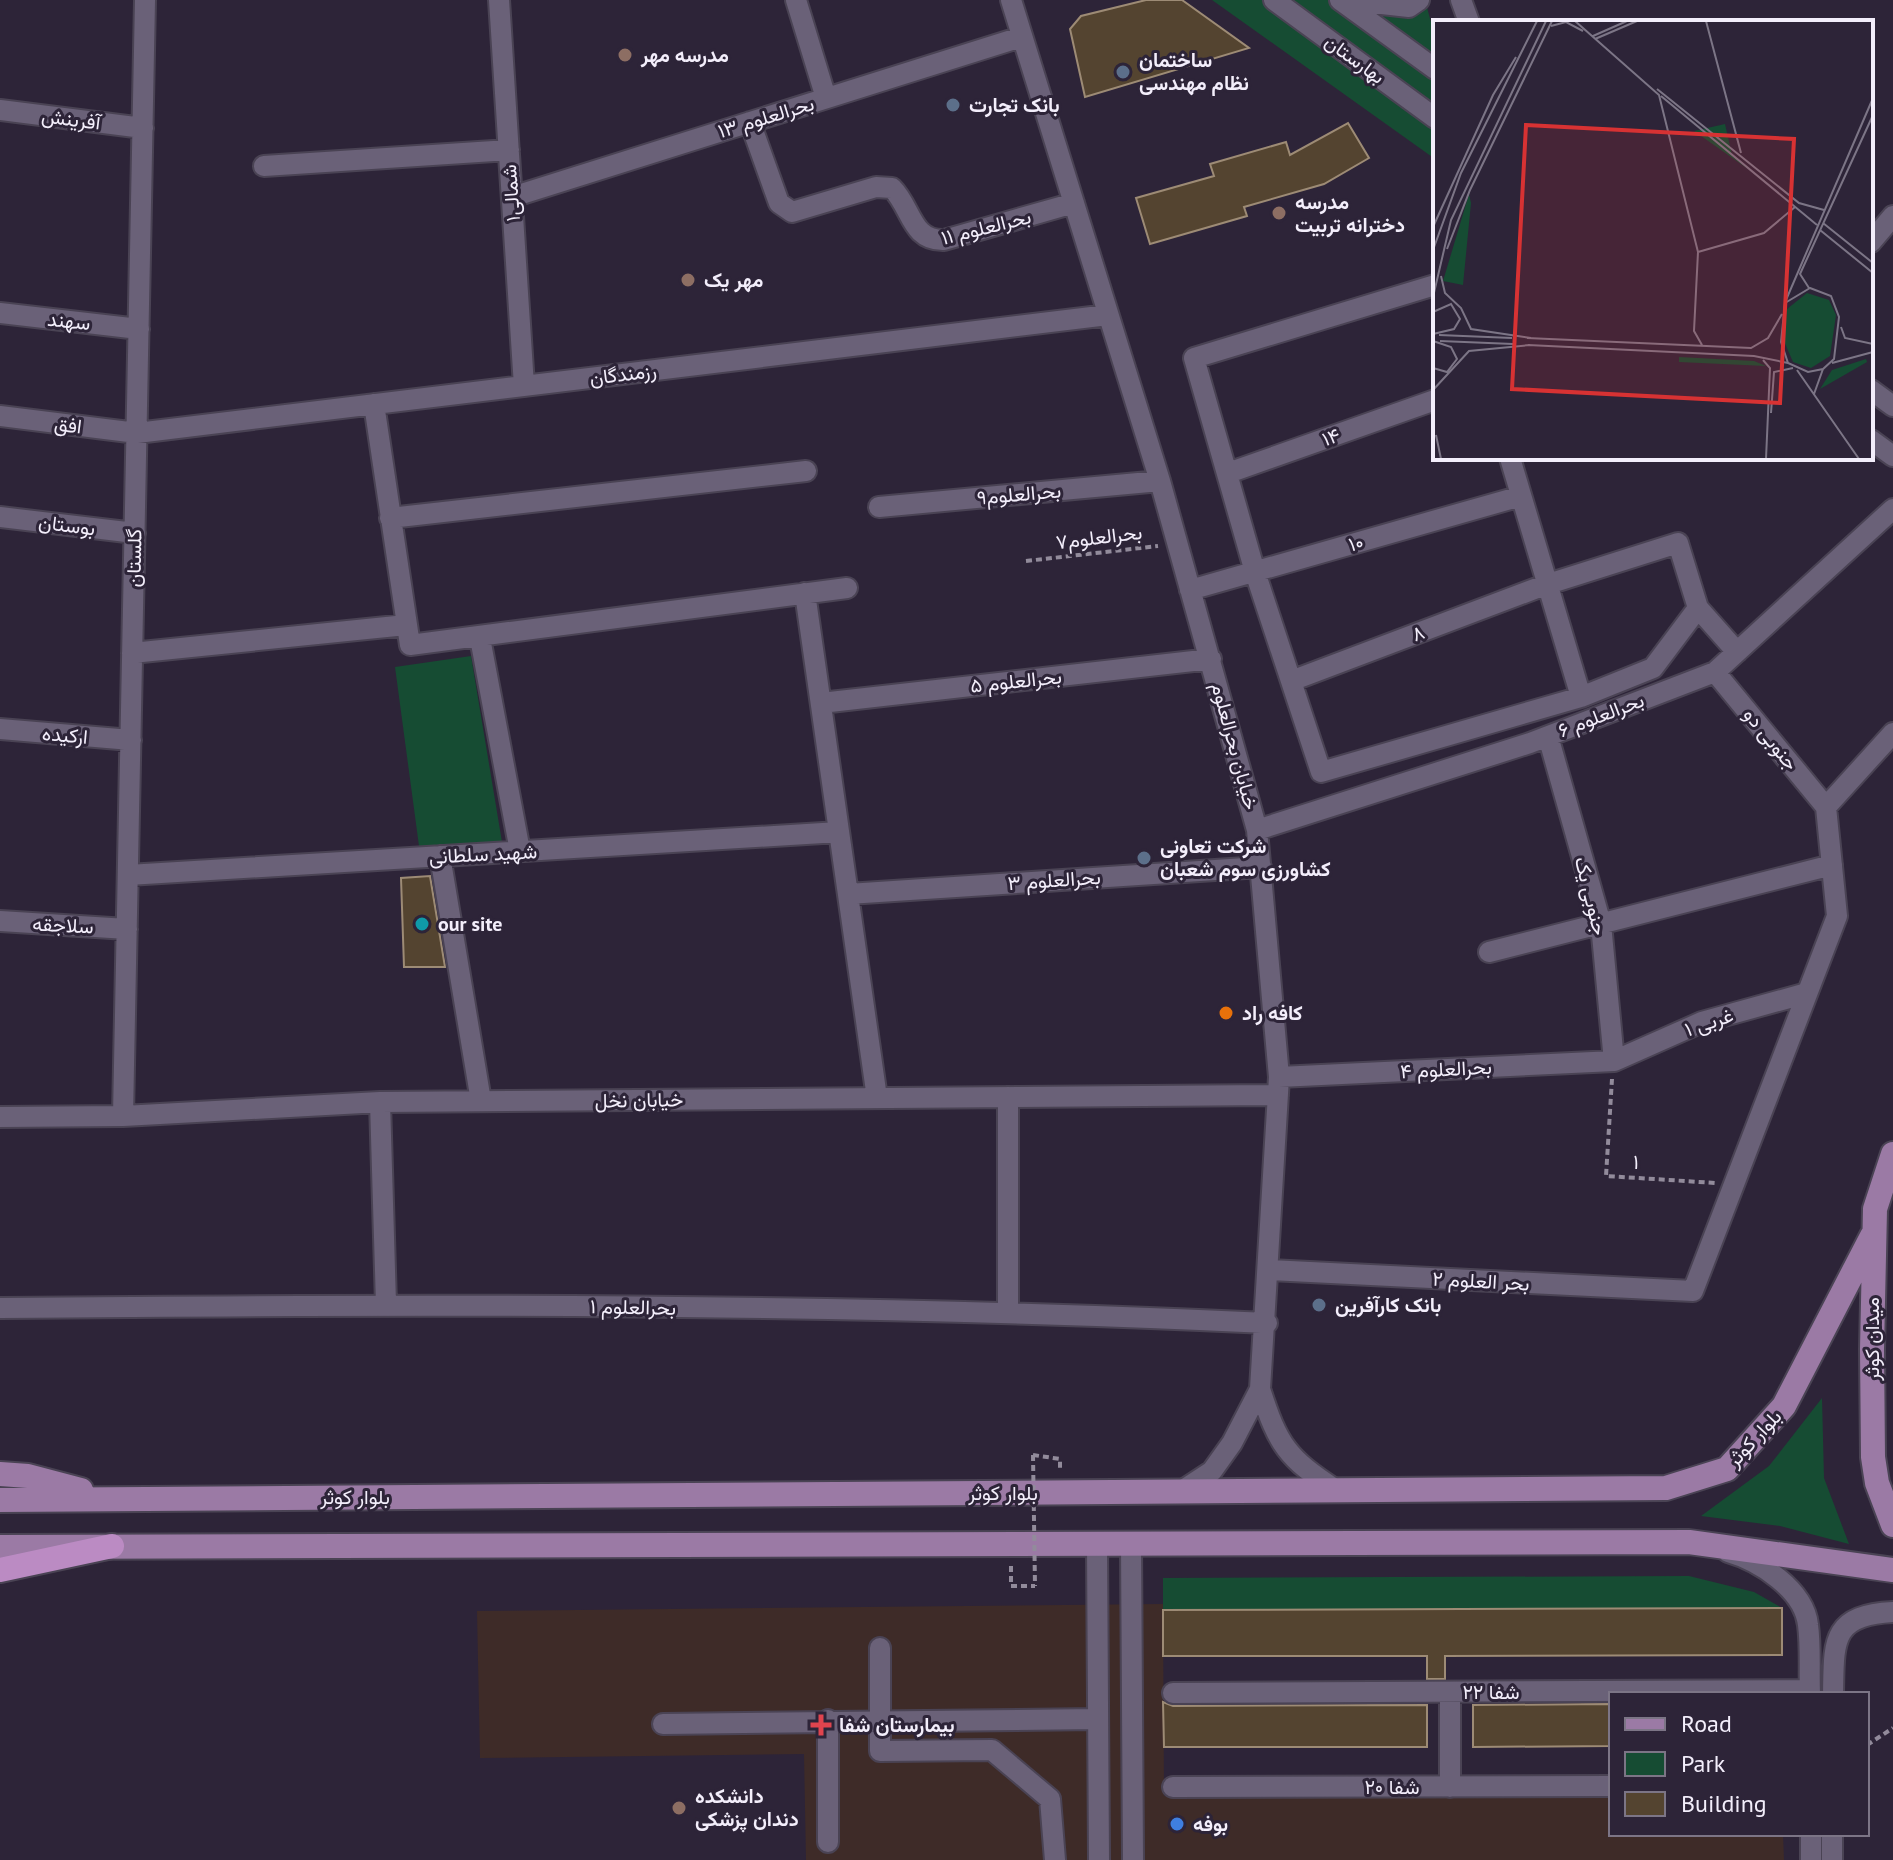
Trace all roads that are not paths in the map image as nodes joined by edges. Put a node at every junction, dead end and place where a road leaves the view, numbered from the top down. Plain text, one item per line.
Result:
1 (145, 0) edge
2 (499, 0) edge
3 (796, 0) edge
4 (1011, 0) edge
5 (1274, 0) edge
6 (1343, 0) edge
7 (1419, 0) edge
8 (1461, 0) edge
9 (1468, 20) edge
10 (1021, 37) junction
11 (1433, 68) edge
12 (826, 98) junction
13 (0, 110) edge
14 (1433, 117) edge
15 (750, 122) junction
16 (143, 128) junction
17 (509, 150) junction
18 (264, 166) dead end
19 (512, 197) junction
20 (1074, 203) junction
21 (1893, 216) edge
22 (1873, 240) edge
23 (1433, 286) edge
24 (0, 313) edge
25 (1108, 315) junction
26 (139, 329) junction
27 (524, 386) junction
28 (1873, 391) edge
29 (1433, 401) edge
30 (374, 404) junction
31 (1893, 406) edge
32 (0, 416) edge
33 (137, 433) junction
34 (1873, 441) edge
35 (1893, 456) edge
36 (1511, 460) edge
37 (806, 471) dead end
38 (1228, 473) junction
39 (1160, 481) junction
40 (1521, 496) junction
41 (879, 507) dead end
42 (1893, 509) edge
43 (0, 517) edge
44 (390, 518) junction
45 (135, 533) junction
46 (1255, 572) junction
47 (1545, 585) junction
48 (847, 588) dead end
49 (1190, 590) junction
50 (805, 593) junction
51 (1698, 608) junction
52 (406, 625) junction
53 (480, 638) junction
54 (1737, 652) junction
55 (132, 653) junction
56 (1211, 659) junction
57 (1715, 672) junction
58 (1291, 681) junction
59 (1581, 697) junction
60 (821, 703) junction
61 (0, 729) edge
62 (1893, 733) edge
63 (1548, 736) junction
64 (131, 740) junction
65 (1826, 807) junction
66 (1257, 830) junction
67 (839, 832) junction
68 (520, 851) junction
69 (440, 856) junction
70 (1832, 865) junction
71 (1261, 867) junction
72 (128, 875) junction
73 (848, 894) junction
74 (0, 921) edge
75 (1601, 924) junction
76 (127, 929) junction
77 (1489, 952) dead end
78 (1807, 993) junction
79 (1614, 1061) junction
80 (1279, 1086) junction
81 (1008, 1097) junction
82 (877, 1098) junction
83 (481, 1101) junction
84 (380, 1102) junction
85 (123, 1116) junction
86 (0, 1117) edge
87 (1892, 1153) edge
88 (1872, 1236) junction
89 (1269, 1270) junction
90 (386, 1304) junction
91 (0, 1308) edge
92 (1008, 1311) junction
93 (1267, 1323) junction
94 (1260, 1389) junction
95 (0, 1474) edge
96 (1336, 1490) junction
97 (1180, 1492) junction
98 (114, 1498) junction
99 (0, 1500) edge
100 (1893, 1525) edge
101 (1689, 1542) junction
102 (1131, 1543) junction
103 (1097, 1544) junction
104 (112, 1546) junction
105 (0, 1547) edge
106 (0, 1570) edge
107 (1893, 1570) edge
108 (1893, 1612) edge
109 (880, 1648) dead end
110 (1810, 1692) edge
111 (1833, 1692) edge
112 (1173, 1693) dead end
113 (1450, 1693) junction
114 (1609, 1693) edge
115 (881, 1719) junction
116 (1098, 1719) junction
117 (828, 1720) junction
118 (663, 1724) dead end
119 (1609, 1786) edge
120 (1173, 1787) dead end
121 (1450, 1787) junction
122 (1811, 1836) edge
123 (1832, 1836) edge
124 (828, 1842) dead end
125 (1055, 1860) edge
126 (1099, 1860) edge
127 (1133, 1860) edge
128 (1811, 1860) edge
129 (1832, 1860) edge

1 - 16 street, گلستان
2 - 17 street, شمالی۱
3 - 12 street
4 - 10 street, خیابان بحرالعلوم
5 - 14 street, بهارستان
6 - 7 street
6 - 11 street, بهارستان
8 - 9 street
10 - 12 street, بحرالعلوم ۱۳
10 - 20 street, خیابان بحرالعلوم
12 - 15 street, بحرالعلوم ۱۳
13 - 16 street, آفرینش
15 - 19 street, بحرالعلوم ۱۳
15 - 20 street, بحرالعلوم ۱۱
16 - 26 street, گلستان
17 - 18 street
17 - 19 street, شمالی۱
19 - 27 street, شمالی۱
20 - 25 street, خیابان بحرالعلوم
21 - 22 street
23 - 38 street
24 - 26 street, سهند
25 - 27 street, رزمندگان
25 - 39 street, خیابان بحرالعلوم
26 - 33 street, گلستان
27 - 30 street, رزمندگان
28 - 31 street
29 - 38 street, ۱۴
30 - 33 street, رزمندگان
30 - 44 street
32 - 33 street, افق
33 - 45 street, گلستان
34 - 35 street
36 - 40 street
37 - 44 street
38 - 46 street
39 - 41 street, بحرالعلوم۹
39 - 49 street, خیابان بحرالعلوم
40 - 46 street, ۱۰
40 - 47 street
42 - 54 street, بحرالعلوم ۶
43 - 45 street, بوستان
44 - 52 street
45 - 55 street, گلستان
46 - 49 street, ۱۰
46 - 58 street
47 - 51 street, ۸
47 - 58 street, ۸
47 - 59 street
48 - 50 street
49 - 56 street, خیابان بحرالعلوم
50 - 53 street
50 - 60 street
51 - 54 street
51 - 59 street
52 - 53 street
52 - 55 street
53 - 68 street
54 - 57 street, بحرالعلوم ۶
55 - 64 street, گلستان
56 - 60 street, بحرالعلوم ۵
56 - 66 street, خیابان بحرالعلوم
57 - 63 street, بحرالعلوم ۶
57 - 65 street, جنوبی دو
58 - 59 street
60 - 67 street
61 - 64 street, ارکیده
62 - 65 street
63 - 66 street, بحرالعلوم ۶
63 - 75 street, جنوبی یک
64 - 72 street, گلستان
65 - 70 street
66 - 71 street, خیابان بحرالعلوم
67 - 68 street, شهید سلطانی
67 - 73 street
68 - 69 street, شهید سلطانی
69 - 72 street, شهید سلطانی
69 - 83 street
70 - 75 street
70 - 78 street
71 - 73 street, بحرالعلوم ۳
71 - 80 street, خیابان بحرالعلوم
72 - 76 street, گلستان
73 - 82 street
74 - 76 street, سلاجقه
75 - 77 street
75 - 79 street, جنوبی یک
76 - 85 street, گلستان
78 - 79 street, غربی ۱
78 - 89 street, بحر العلوم ۲
79 - 80 street, بحرالعلوم ۴
80 - 81 street, خیابان نخل
80 - 89 street, خیابان بحرالعلوم
81 - 82 street, خیابان نخل
81 - 92 street
82 - 83 street, خیابان نخل
83 - 84 street, خیابان نخل
84 - 85 street, خیابان نخل
84 - 90 street
85 - 86 street, خیابان نخل
87 - 88 main road, میدان کوثر
88 - 96 main road, بلوار کوثر
88 - 100 main road, میدان کوثر
89 - 93 street, خیابان بحرالعلوم
90 - 91 street, بحرالعلوم ۱
90 - 92 street, بحرالعلوم ۱
92 - 93 street, بحرالعلوم ۱
93 - 94 street, خیابان بحرالعلوم
94 - 96 street, خیابان بحرالعلوم
94 - 97 street
95 - 98 main road
96 - 97 main road, بلوار کوثر
97 - 98 main road, بلوار کوثر
98 - 99 main road, بلوار کوثر
101 - 102 main road
101 - 107 main road
101 - 110 street
102 - 103 main road
102 - 127 street
103 - 104 main road
103 - 116 street
104 - 105 main road
104 - 106 highway
108 - 111 street
109 - 115 street
112 - 113 street, شفا ۲۲
113 - 114 street, شفا ۲۲
113 - 121 street
115 - 116 street
115 - 117 street
115 - 125 street
116 - 126 street
117 - 118 street
117 - 124 street
119 - 121 street, شفا ۲۰
120 - 121 street, شفا ۲۰
122 - 128 street
123 - 129 street

